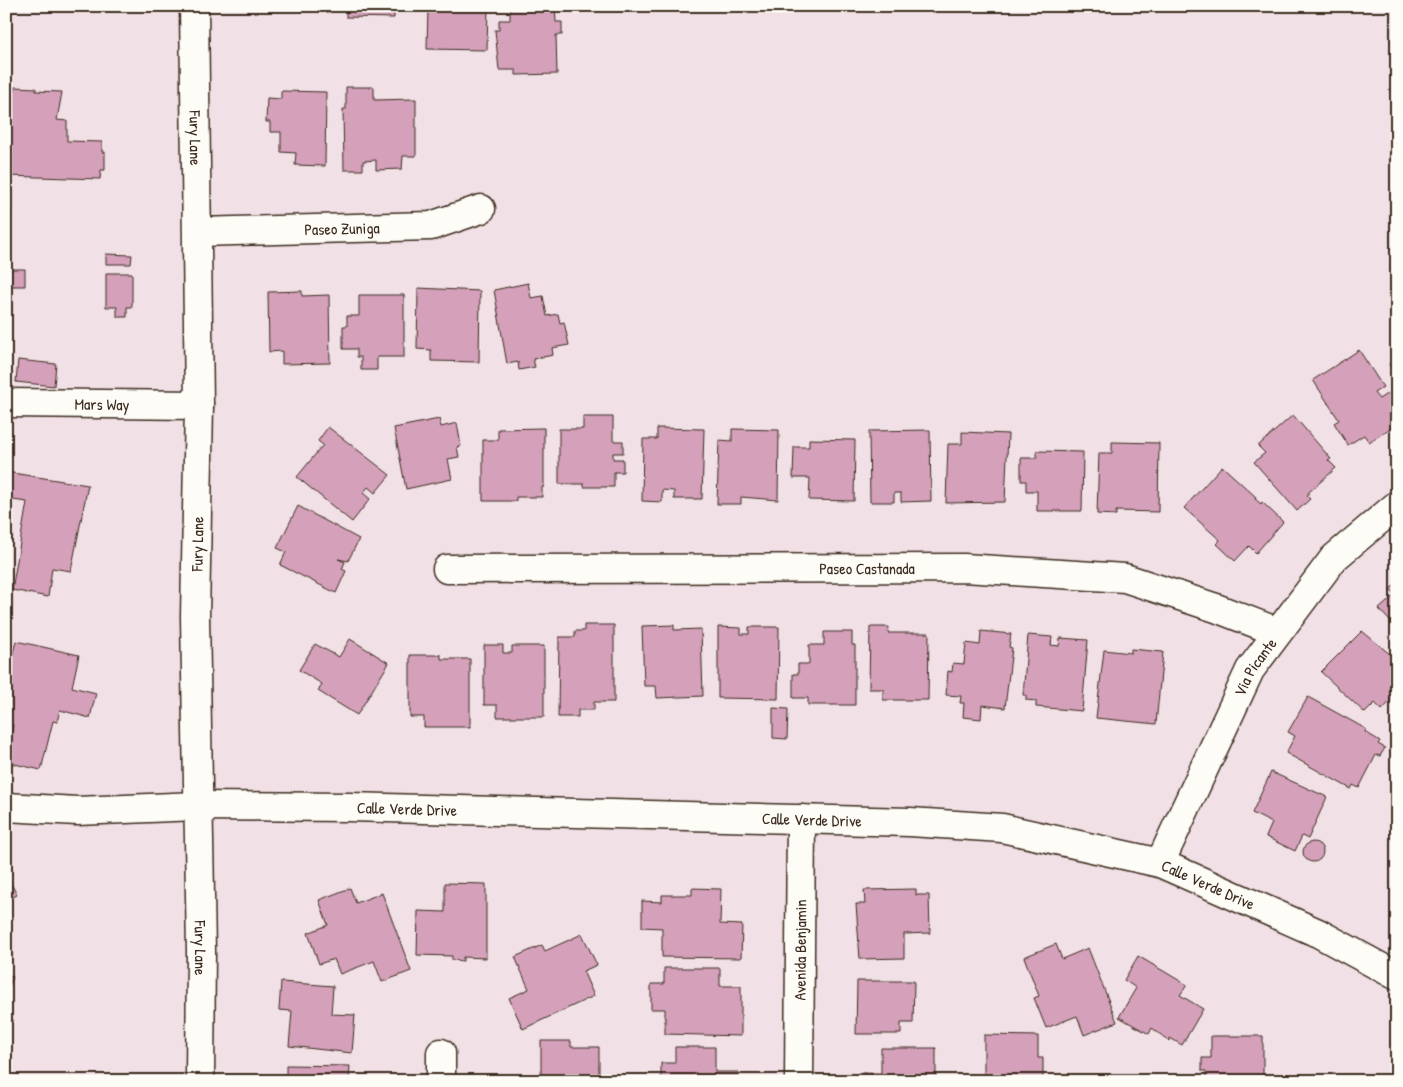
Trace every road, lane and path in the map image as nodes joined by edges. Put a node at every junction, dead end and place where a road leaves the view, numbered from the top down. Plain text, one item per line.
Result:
1 (194, 6) edge
2 (481, 209) dead end
3 (198, 232) junction
4 (6, 402) edge
5 (199, 404) junction
6 (1397, 505) edge
7 (447, 570) dead end
8 (1278, 632) junction
9 (197, 806) junction
10 (6, 807) edge
11 (800, 819) junction
12 (1160, 863) junction
13 (1397, 976) edge
14 (441, 1053) dead end
15 (200, 1081) edge
16 (441, 1081) edge
17 (799, 1081) edge

1 - 3 main road, Fury Lane
2 - 3 main road, Paseo Zuniga
3 - 5 main road, Fury Lane
4 - 5 main road, Mars Way
5 - 9 main road, Fury Lane
6 - 8 main road, Via Picante
7 - 8 main road, Paseo Castanada
8 - 12 main road, Via Picante
9 - 10 main road, Calle Verde Drive
9 - 11 main road, Calle Verde Drive
9 - 15 main road, Fury Lane
11 - 12 main road, Calle Verde Drive
11 - 17 main road, Avenida Benjamin
12 - 13 main road, Calle Verde Drive
14 - 16 main road

